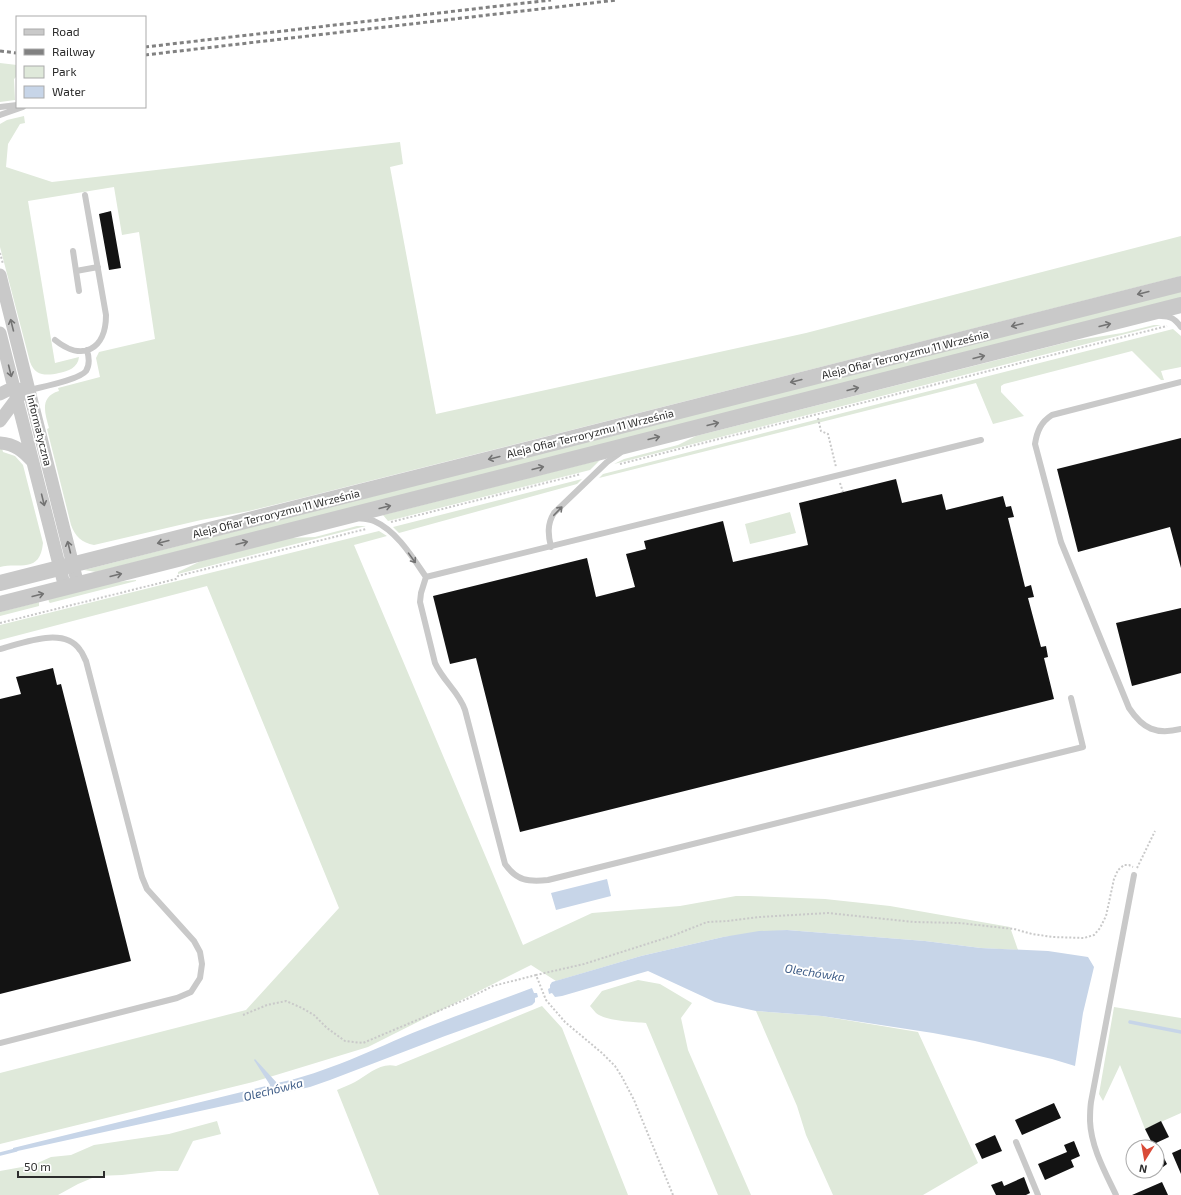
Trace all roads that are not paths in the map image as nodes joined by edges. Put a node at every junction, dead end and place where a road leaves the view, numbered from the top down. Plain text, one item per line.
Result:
1 (16, 105) edge
2 (0, 106) edge
3 (19, 108) edge
4 (0, 115) edge
5 (85, 195) dead end
6 (73, 251) dead end
7 (98, 267) junction
8 (76, 271) junction
9 (0, 275) edge
10 (1181, 284) edge
11 (79, 291) dead end
12 (1181, 305) edge
13 (1133, 317) junction
14 (1181, 327) edge
15 (0, 333) edge
16 (55, 340) dead end
17 (88, 350) junction
18 (1181, 382) edge
19 (30, 390) junction
20 (15, 393) junction
21 (0, 394) edge
22 (0, 421) edge
23 (981, 440) dead end
24 (0, 443) edge
25 (634, 444) junction
26 (33, 462) junction
27 (347, 516) junction
28 (551, 546) junction
29 (66, 566) junction
30 (426, 578) junction
31 (0, 583) edge
32 (71, 586) junction
33 (0, 604) edge
34 (0, 648) edge
35 (1071, 698) dead end
36 (1181, 729) edge
37 (1134, 875) road end
38 (0, 1044) edge
39 (1016, 1142) dead end
40 (1038, 1195) edge
41 (1116, 1195) edge

1 - 2 lane
3 - 4 lane
5 - 7 lane
6 - 8 lane
7 - 8 lane
7 - 17 lane
8 - 11 lane
19 -> 9 street, Informatyczna
10 -> 29 street, Aleja Ofiar Terroryzmu 11 Września
12 - 13 street, Aleja Ofiar Terroryzmu 11 Września
13 - 14 lane
25 -> 13 street, Aleja Ofiar Terroryzmu 11 Września
15 -> 20 street, Informatyczna
16 - 17 lane
17 - 19 lane
18 - 36 lane
19 - 20 street
29 -> 19 street, Informatyczna
20 - 21 street
20 - 22 street
20 - 26 street, Informatyczna
23 - 28 lane
24 - 26 street
27 -> 25 street, Aleja Ofiar Terroryzmu 11 Września
28 -> 25 lane
26 -> 29 street, Informatyczna
27 -> 30 lane
32 -> 27 street, Aleja Ofiar Terroryzmu 11 Września
28 - 30 lane
29 - 31 street, Aleja Ofiar Terroryzmu 11 Września
29 - 32 street, Informatyczna
30 - 35 lane
33 -> 32 street, Aleja Ofiar Terroryzmu 11 Września
34 - 38 lane
37 - 41 lane
39 - 40 lane

